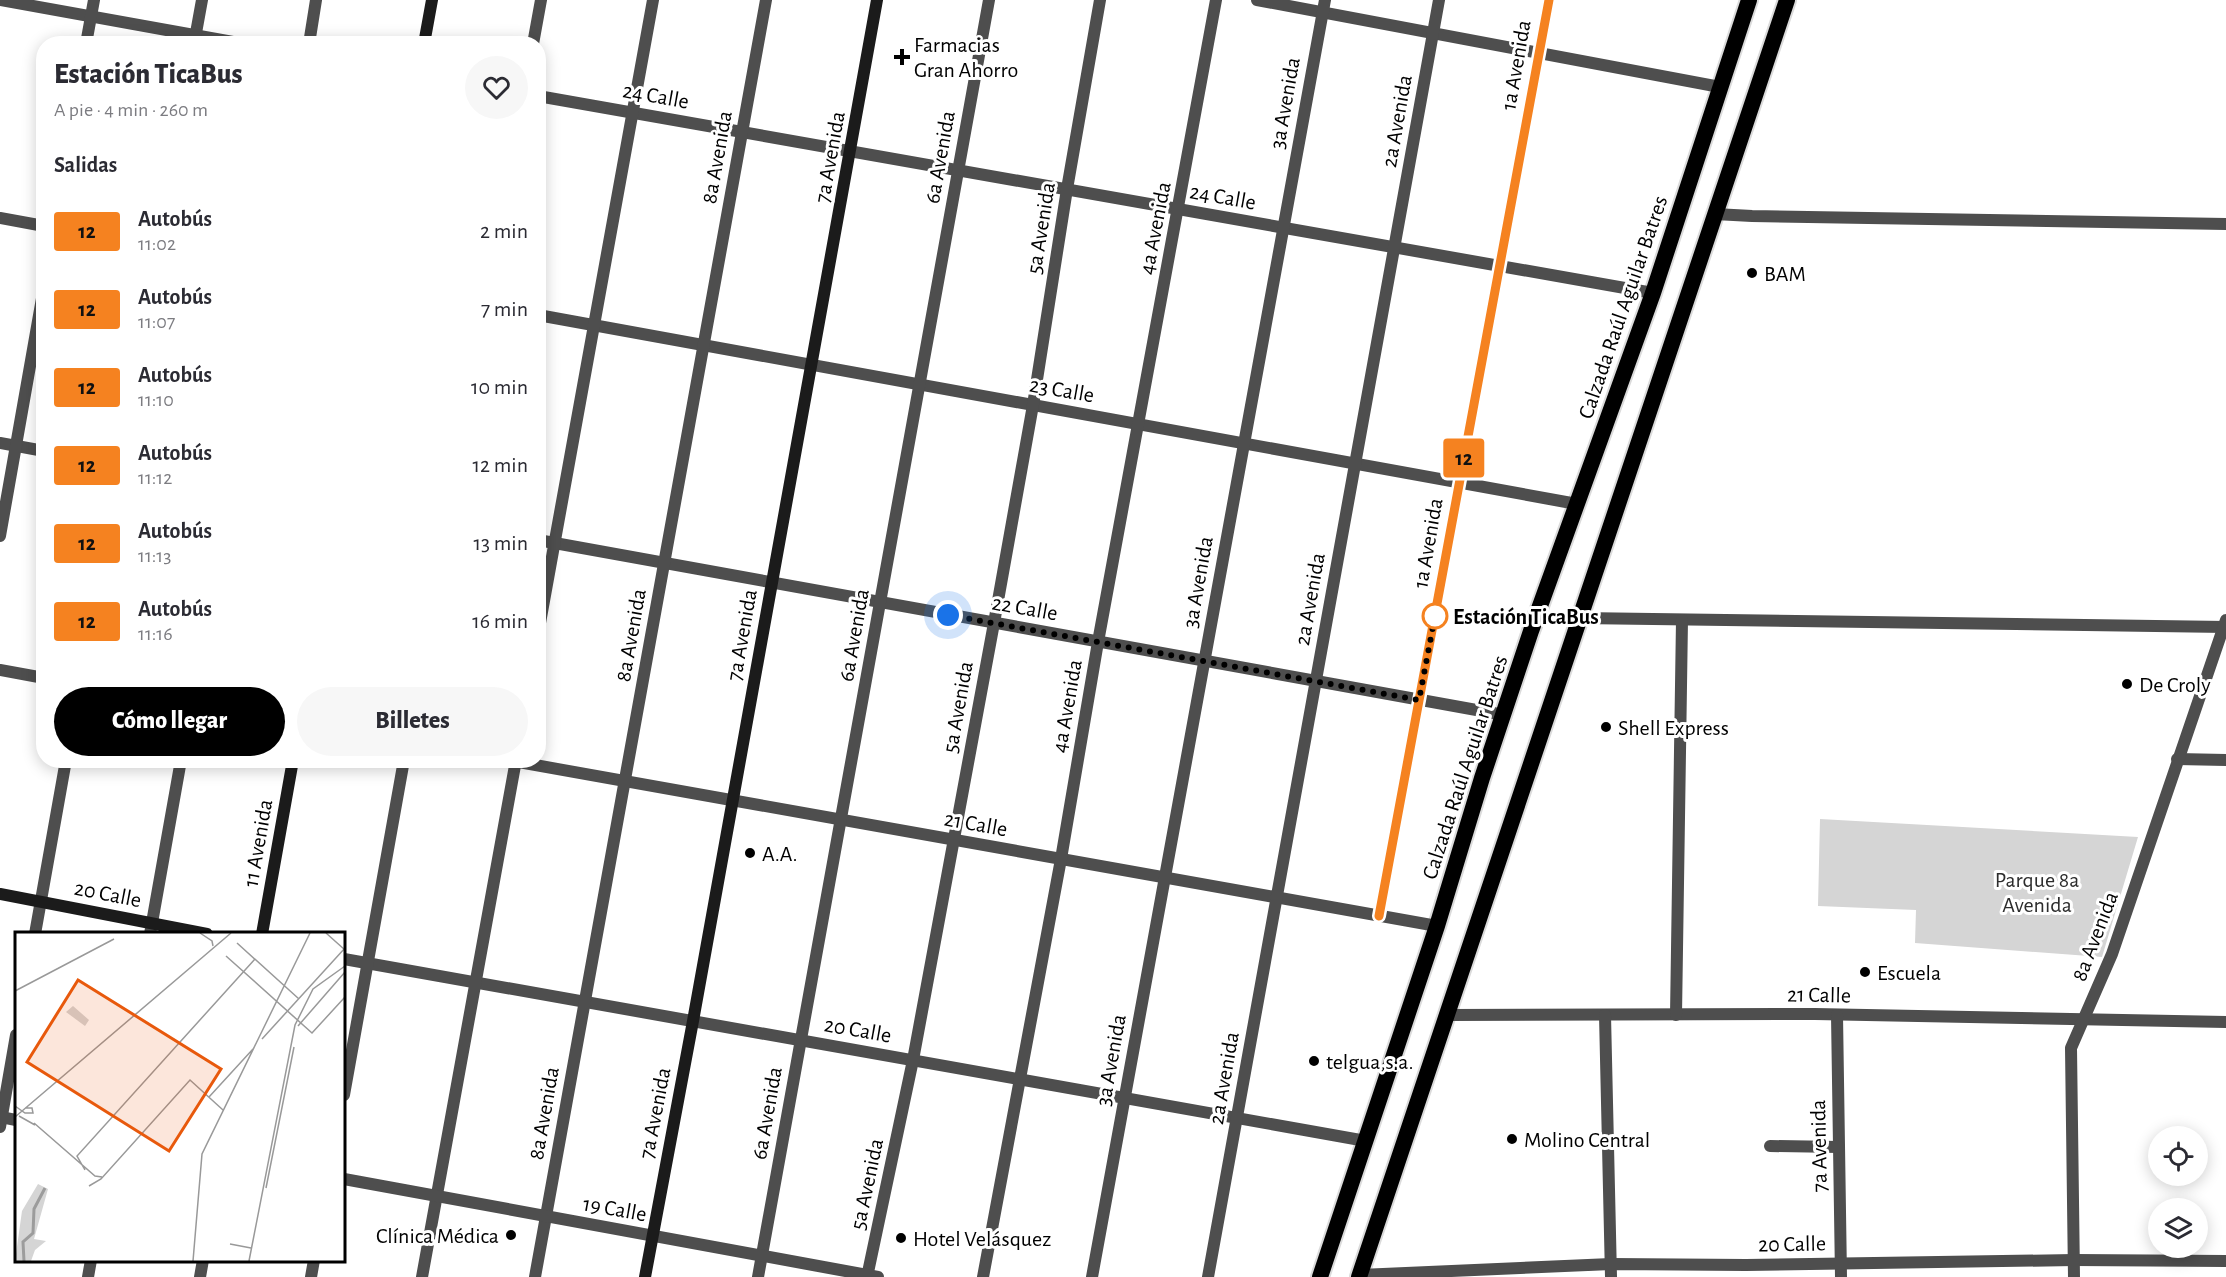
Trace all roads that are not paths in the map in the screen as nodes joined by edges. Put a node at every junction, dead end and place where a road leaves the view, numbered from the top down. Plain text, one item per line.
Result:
1 (0, 0) edge
2 (94, 0) edge
3 (202, 0) edge
4 (316, 0) edge
5 (432, 0) edge
6 (541, 0) edge
7 (653, 0) edge
8 (766, 0) edge
9 (877, 0) edge
10 (989, 0) edge
11 (1100, 0) edge
12 (1216, 0) edge
13 (1257, 0) edge
14 (1439, 0) edge
15 (1549, 0) edge
16 (1749, 0) edge
17 (1787, 0) edge
18 (1323, 6) edge
19 (91, 16) junction
20 (1433, 33) junction
21 (87, 36) edge
22 (181, 36) edge
23 (196, 36) edge
24 (310, 36) edge
25 (425, 36) edge
26 (534, 36) edge
27 (1539, 53) junction
28 (1720, 87) junction
29 (546, 97) edge
30 (634, 112) junction
31 (742, 132) junction
32 (851, 151) junction
33 (958, 170) junction
34 (1067, 189) junction
35 (1179, 209) junction
36 (1715, 214) junction
37 (0, 218) edge
38 (2226, 224) edge
39 (36, 225) edge
40 (1283, 228) junction
41 (1394, 247) junction
42 (1500, 266) junction
43 (1653, 293) junction
44 (546, 317) edge
45 (594, 326) junction
46 (36, 332) edge
47 (704, 345) junction
48 (811, 365) junction
49 (919, 384) junction
50 (1033, 405) junction
51 (1138, 424) junction
52 (0, 443) edge
53 (1244, 443) junction
54 (16, 446) junction
55 (36, 450) edge
56 (1355, 464) junction
57 (1460, 482) junction
58 (1577, 504) junction
59 (0, 536) edge
60 (546, 541) edge
61 (556, 543) junction
62 (664, 563) junction
63 (771, 583) junction
64 (546, 594) edge
65 (880, 602) junction
66 (1580, 618) junction
67 (1682, 620) junction
68 (994, 623) junction
69 (2225, 625) edge
70 (1098, 642) junction
71 (1204, 661) junction
72 (0, 670) edge
73 (36, 677) edge
74 (1316, 681) junction
75 (1419, 700) junction
76 (1504, 715) junction
77 (2177, 759) junction
78 (2226, 760) edge
79 (546, 767) edge
80 (65, 768) edge
81 (180, 768) edge
82 (292, 768) edge
83 (403, 768) edge
84 (512, 768) edge
85 (624, 782) junction
86 (733, 801) junction
87 (840, 820) junction
88 (954, 840) junction
89 (1061, 860) junction
90 (1165, 878) junction
91 (0, 894) edge
92 (1277, 898) junction
93 (40, 902) junction
94 (1379, 916) junction
95 (1437, 926) junction
96 (151, 928) edge
97 (35, 932) edge
98 (196, 932) edge
99 (262, 932) edge
100 (345, 958) edge
101 (368, 963) junction
102 (475, 982) junction
103 (584, 1002) junction
104 (1676, 1014) junction
105 (1448, 1015) junction
106 (1605, 1015) junction
107 (1838, 1015) junction
108 (2084, 1019) junction
109 (693, 1021) junction
110 (2226, 1022) edge
111 (801, 1040) junction
112 (15, 1041) edge
113 (913, 1060) junction
114 (1020, 1079) junction
115 (345, 1090) edge
116 (1125, 1098) junction
117 (1237, 1118) junction
118 (1, 1120) edge
119 (1366, 1141) junction
120 (1770, 1146) dead end
121 (1839, 1147) junction
122 (345, 1179) edge
123 (437, 1196) junction
124 (545, 1216) junction
125 (652, 1236) junction
126 (761, 1256) junction
127 (2074, 1260) junction
128 (2226, 1261) edge
129 (91, 1262) edge
130 (203, 1262) edge
131 (314, 1262) edge
132 (1840, 1263) junction
133 (1611, 1271) edge
134 (1694, 1271) edge
135 (1746, 1271) edge
136 (871, 1276) edge
137 (1359, 1276) edge
138 (88, 1277) edge
139 (200, 1277) edge
140 (311, 1277) edge
141 (422, 1277) edge
142 (534, 1277) edge
143 (645, 1277) edge
144 (758, 1277) edge
145 (983, 1277) edge
146 (1092, 1277) edge
147 (1208, 1277) edge
148 (1320, 1277) edge
149 (1841, 1277) edge
150 (2074, 1277) edge

1 - 19 street
2 - 19 street
3 - 23 street
4 - 24 street
5 - 25 main road
6 - 26 street
7 - 30 street
8 - 31 street, 8a Avenida
9 - 32 main road, 7a Avenida
10 - 33 street, 6a Avenida
11 - 34 street, 5a Avenida
12 - 35 street, 4a Avenida
13 - 18 street
14 - 20 street, 2a Avenida
15 - 27 street, 1a Avenida
16 - 28 highway, Calzada Raúl Aguilar Batres
17 - 36 highway
18 - 20 street
18 - 40 street, 3a Avenida
19 - 21 street
19 - 22 street
20 - 27 street
20 - 41 street, 2a Avenida
27 - 28 street
27 - 42 street, 1a Avenida
28 - 43 highway, Calzada Raúl Aguilar Batres
29 - 30 street, 24 Calle
30 - 31 street, 24 Calle
30 - 45 street
31 - 32 street, 24 Calle
31 - 47 street, 8a Avenida
32 - 33 street, 24 Calle
32 - 48 main road, 7a Avenida
33 - 34 street, 24 Calle
33 - 49 street, 6a Avenida
34 - 35 street, 24 Calle
34 - 50 street, 5a Avenida
35 - 40 street, 24 Calle
35 - 51 street, 4a Avenida
36 - 38 street
36 - 66 highway
37 - 39 street
40 - 41 street, 24 Calle
40 - 53 street, 3a Avenida
41 - 42 street, 24 Calle
41 - 56 street, 2a Avenida
42 - 43 street, 24 Calle
42 - 57 street, 1a Avenida
43 - 58 highway, Calzada Raúl Aguilar Batres
44 - 45 street, 23 Calle
45 - 47 street, 23 Calle
45 - 61 street
46 - 54 street
47 - 48 street, 23 Calle
47 - 62 street, 8a Avenida
48 - 49 street, 23 Calle
48 - 63 main road, 7a Avenida
49 - 50 street, 23 Calle
49 - 65 street, 6a Avenida
50 - 51 street, 23 Calle
50 - 68 street, 5a Avenida
51 - 53 street, 23 Calle
51 - 70 street, 4a Avenida
52 - 54 street
53 - 56 street, 23 Calle
53 - 71 street, 3a Avenida
54 - 55 street
54 - 59 street
56 - 57 street, 23 Calle
56 - 74 street, 2a Avenida
57 - 58 street, 23 Calle
57 - 75 street, 1a Avenida
58 - 76 highway, Calzada Raúl Aguilar Batres
60 - 61 street, 22 Calle
61 - 62 street, 22 Calle
61 - 64 street
62 - 63 street, 22 Calle
62 - 85 street, 8a Avenida
63 - 65 street, 22 Calle
63 - 86 main road, 7a Avenida
65 - 68 street, 22 Calle
65 - 87 street, 6a Avenida
66 - 67 street
66 - 105 highway
67 - 69 street
67 - 104 street
68 - 70 street, 22 Calle
68 - 88 street, 5a Avenida
69 - 77 street, 8a Avenida
70 - 71 street, 22 Calle
70 - 89 street, 4a Avenida
71 - 74 street, 22 Calle
71 - 90 street, 3a Avenida
72 - 73 street
74 - 75 street, 22 Calle
74 - 92 street, 2a Avenida
75 - 76 street, 22 Calle
75 - 94 street, 1a Avenida
76 - 95 highway, Calzada Raúl Aguilar Batres
77 - 78 street
77 - 108 street, 8a Avenida
79 - 85 street, 21 Calle
80 - 93 street
81 - 96 street
82 - 99 main road, 11 Avenida
83 - 101 street
84 - 102 street
85 - 86 street, 21 Calle
85 - 103 street, 8a Avenida
86 - 87 street, 21 Calle
86 - 109 main road, 7a Avenida
87 - 88 street, 21 Calle
87 - 111 street, 6a Avenida
88 - 89 street, 21 Calle
88 - 113 street, 5a Avenida
89 - 90 street, 21 Calle
89 - 114 street, 4a Avenida
90 - 92 street, 21 Calle
90 - 116 street, 3a Avenida
91 - 93 main road, 20 Calle
92 - 94 street, 21 Calle
92 - 117 street, 2a Avenida
93 - 96 main road, 20 Calle
93 - 97 street
94 - 95 street, 21 Calle
95 - 119 highway, Calzada Raúl Aguilar Batres
96 - 98 main road, 20 Calle
100 - 101 street, 20 Calle
101 - 102 street, 20 Calle
101 - 115 street
102 - 103 street, 20 Calle
102 - 123 street
103 - 109 street, 20 Calle
103 - 124 street, 8a Avenida
104 - 106 street, 21 Calle
104 - 107 street, 21 Calle
105 - 106 street, 21 Calle
105 - 137 highway
106 - 133 street
107 - 108 street, 21 Calle
107 - 121 street, 7a Avenida
108 - 110 street, 21 Calle
108 - 127 street, 8a Avenida
109 - 111 street, 20 Calle
109 - 125 main road, 7a Avenida
111 - 113 street, 20 Calle
111 - 126 street, 6a Avenida
112 - 118 street
113 - 114 street, 20 Calle
113 - 136 street, 5a Avenida
114 - 116 street, 20 Calle
114 - 145 street, 4a Avenida
116 - 117 street, 20 Calle
116 - 146 street, 3a Avenida
117 - 119 street, 20 Calle
117 - 147 street, 2a Avenida
119 - 148 highway, Calzada Raúl Aguilar Batres
120 - 121 street
121 - 132 street, 7a Avenida
122 - 123 street, 19 Calle
123 - 124 street, 19 Calle
123 - 141 street
124 - 125 street, 19 Calle
124 - 142 street, 8a Avenida
125 - 126 street, 19 Calle
125 - 143 main road, 7a Avenida
126 - 136 street, 19 Calle
126 - 144 street, 6a Avenida
127 - 128 street, 20 Calle
127 - 132 street, 20 Calle
127 - 150 street, 8a Avenida
129 - 138 street
130 - 139 street
131 - 140 street
132 - 135 street, 20 Calle
132 - 149 street, 7a Avenida
133 - 134 street, 20 Calle
133 - 137 street, 20 Calle
134 - 135 street, 20 Calle

